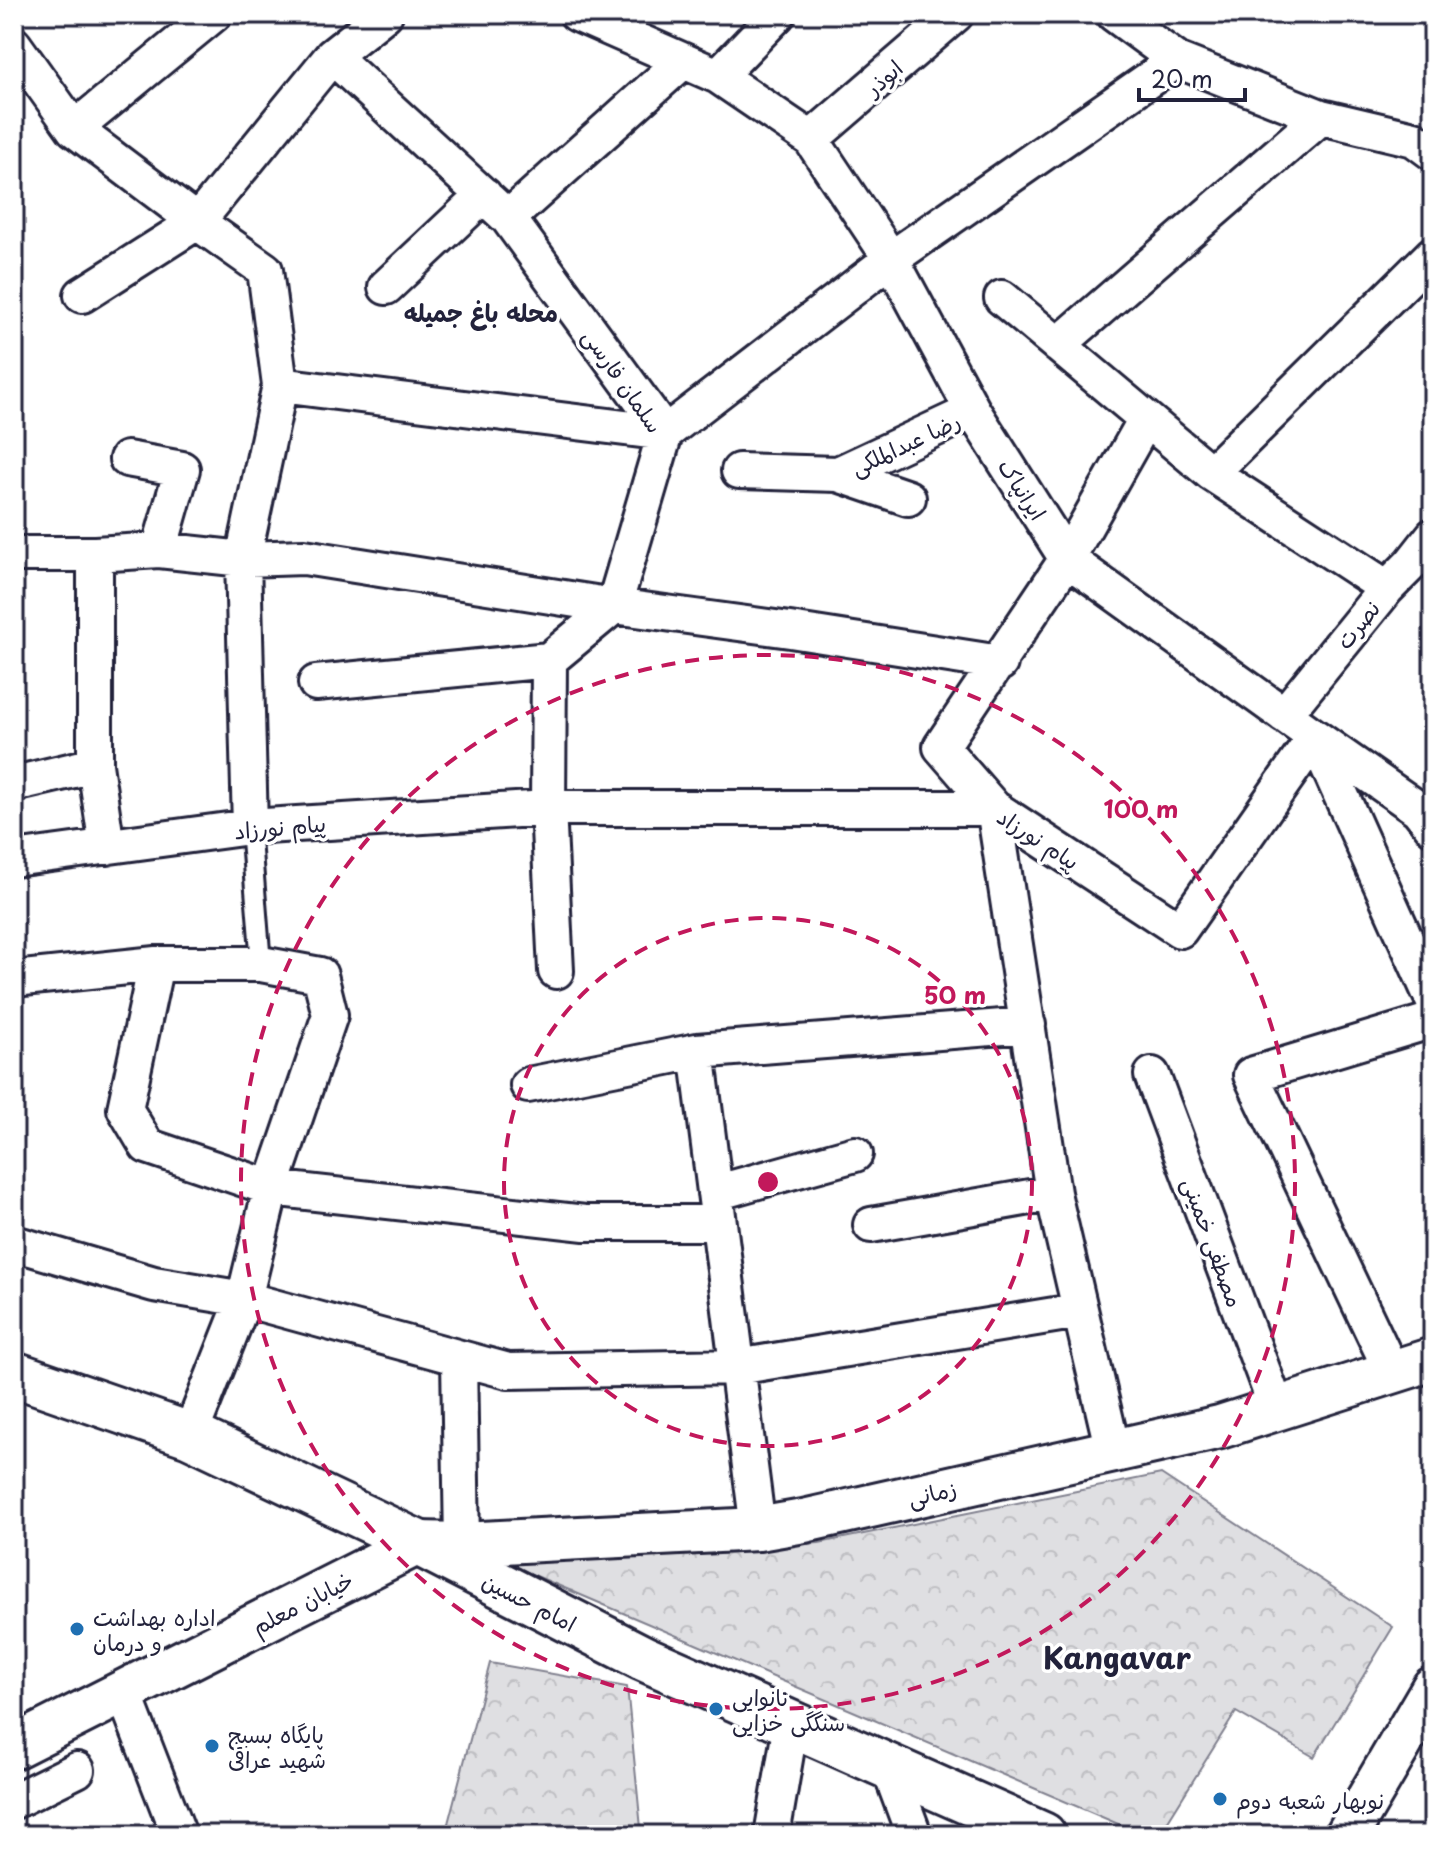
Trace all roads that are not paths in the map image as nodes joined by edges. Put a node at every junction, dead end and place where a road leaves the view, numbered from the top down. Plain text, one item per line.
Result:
1 (214, 14) edge
2 (385, 14) edge
3 (577, 14) edge
4 (778, 14) edge
5 (956, 14) edge
6 (1114, 14) edge
7 (614, 20) edge
8 (14, 45) edge
9 (332, 56) junction
10 (1177, 60) junction
11 (683, 61) junction
12 (718, 76) junction
13 (1321, 117) junction
14 (74, 129) junction
15 (811, 139) junction
16 (1427, 141) edge
17 (484, 195) junction
18 (508, 218) junction
19 (197, 222) junction
20 (1433, 254) edge
21 (891, 259) junction
22 (386, 287) dead end
23 (82, 295) dead end
24 (1002, 298) dead end
25 (1058, 345) junction
26 (280, 385) junction
27 (973, 411) junction
28 (1146, 419) junction
29 (665, 433) junction
30 (127, 459) dead end
31 (739, 471) dead end
32 (1211, 473) junction
33 (838, 474) junction
34 (908, 498) dead end
35 (1433, 536) edge
36 (159, 550) junction
37 (14, 554) edge
38 (95, 554) junction
39 (243, 559) junction
40 (1067, 559) junction
41 (1422, 573) edge
42 (1387, 588) junction
43 (614, 606) junction
44 (549, 660) junction
45 (1000, 663) junction
46 (316, 683) dead end
47 (1284, 715) junction
48 (1315, 737) junction
49 (95, 765) junction
50 (14, 784) edge
51 (548, 808) junction
52 (994, 808) junction
53 (250, 827) junction
54 (1433, 828) edge
55 (107, 847) junction
56 (14, 859) edge
57 (156, 964) junction
58 (261, 964) junction
59 (556, 971) dead end
60 (14, 979) edge
61 (1433, 1000) edge
62 (1433, 1020) edge
63 (1028, 1025) junction
64 (697, 1051) junction
65 (1152, 1075) dead end
66 (528, 1085) dead end
67 (855, 1154) dead end
68 (271, 1188) junction
69 (1053, 1193) junction
70 (717, 1208) junction
71 (871, 1225) dead end
72 (14, 1243) edge
73 (244, 1299) junction
74 (1079, 1311) junction
75 (459, 1359) junction
76 (1433, 1359) edge
77 (737, 1367) junction
78 (1392, 1372) junction
79 (14, 1374) edge
80 (1277, 1409) junction
81 (190, 1435) junction
82 (1113, 1451) junction
83 (758, 1529) junction
84 (418, 1543) junction
85 (462, 1544) junction
86 (1433, 1688) edge
87 (123, 1691) junction
88 (791, 1724) junction
89 (1418, 1735) edge
90 (14, 1747) edge
91 (888, 1765) junction
92 (77, 1770) dead end
93 (14, 1801) edge
94 (179, 1835) edge
95 (772, 1835) edge
96 (914, 1835) edge
97 (1043, 1835) edge
98 (1347, 1835) edge

1 - 14 street
2 - 9 street
3 - 7 street, ایرانپاک
4 - 12 street
5 - 15 street, ابوذر
6 - 10 street
7 - 11 street, ایرانپاک
8 - 14 street
9 - 17 street, سلمان فارسی
9 - 19 street
10 - 13 street
10 - 21 street
11 - 12 street, ایرانپاک
11 - 18 street
12 - 15 street, ایرانپاک
13 - 16 street
13 - 25 street
14 - 19 street
15 - 21 street, ایرانپاک
17 - 18 street, سلمان فارسی
17 - 22 street
18 - 29 street, سلمان فارسی
19 - 23 street
19 - 26 street
20 - 32 street
21 - 27 street, ایرانپاک
21 - 29 street
24 - 25 street
25 - 28 street
26 - 29 street
26 - 39 street
27 - 33 street, رضا عبدالملکی
27 - 40 street, ایرانپاک
28 - 32 street
28 - 40 street
29 - 43 street, سلمان فارسی
30 - 36 street
31 - 33 street, رضا عبدالملکی
32 - 42 street
33 - 34 street, رضا عبدالملکی
35 - 41 street, نصرت
36 - 38 street
36 - 39 street
37 - 38 street
38 - 49 street
39 - 43 street
39 - 53 street
40 - 45 street
40 - 47 street, ایرانپاک
41 - 42 street, نصرت
42 - 47 street, نصرت
43 - 44 street
43 - 45 street
44 - 46 street
44 - 51 street
45 - 52 street
47 - 48 street, ایرانپاک
48 - 52 street, پیام نورزاد
48 - 54 street, ایرانپاک
48 - 61 street
49 - 50 street
49 - 55 street
51 - 52 street, پیام نورزاد
51 - 53 street, پیام نورزاد
51 - 59 street
52 - 63 street
53 - 55 street, پیام نورزاد
53 - 58 lane
55 - 56 street, پیام نورزاد
57 - 58 street
57 - 60 street
57 - 68 street
58 - 68 street
62 - 78 street
63 - 64 street
63 - 69 street
64 - 66 street
64 - 70 street
65 - 80 street, مصطفی خمینی
67 - 70 street
68 - 70 street
68 - 73 street
69 - 71 street
69 - 74 street
70 - 77 street
72 - 73 street
73 - 75 street
73 - 81 street
74 - 77 street
74 - 82 street
75 - 77 street
75 - 85 street
76 - 78 street, زمانی
77 - 83 street
78 - 80 street, زمانی
79 - 81 main road, امام حسین
80 - 82 street, زمانی
81 - 84 main road, امام حسین
82 - 83 street, زمانی
83 - 85 street, زمانی
84 - 85 street, زمانی
84 - 87 street, خیابان معلم
84 - 88 main road, امام حسین
86 - 89 street
87 - 90 street, خیابان معلم
87 - 94 street
88 - 91 main road, امام حسین
88 - 95 street
89 - 98 street
91 - 96 street
91 - 97 main road, امام حسین
92 - 93 street

